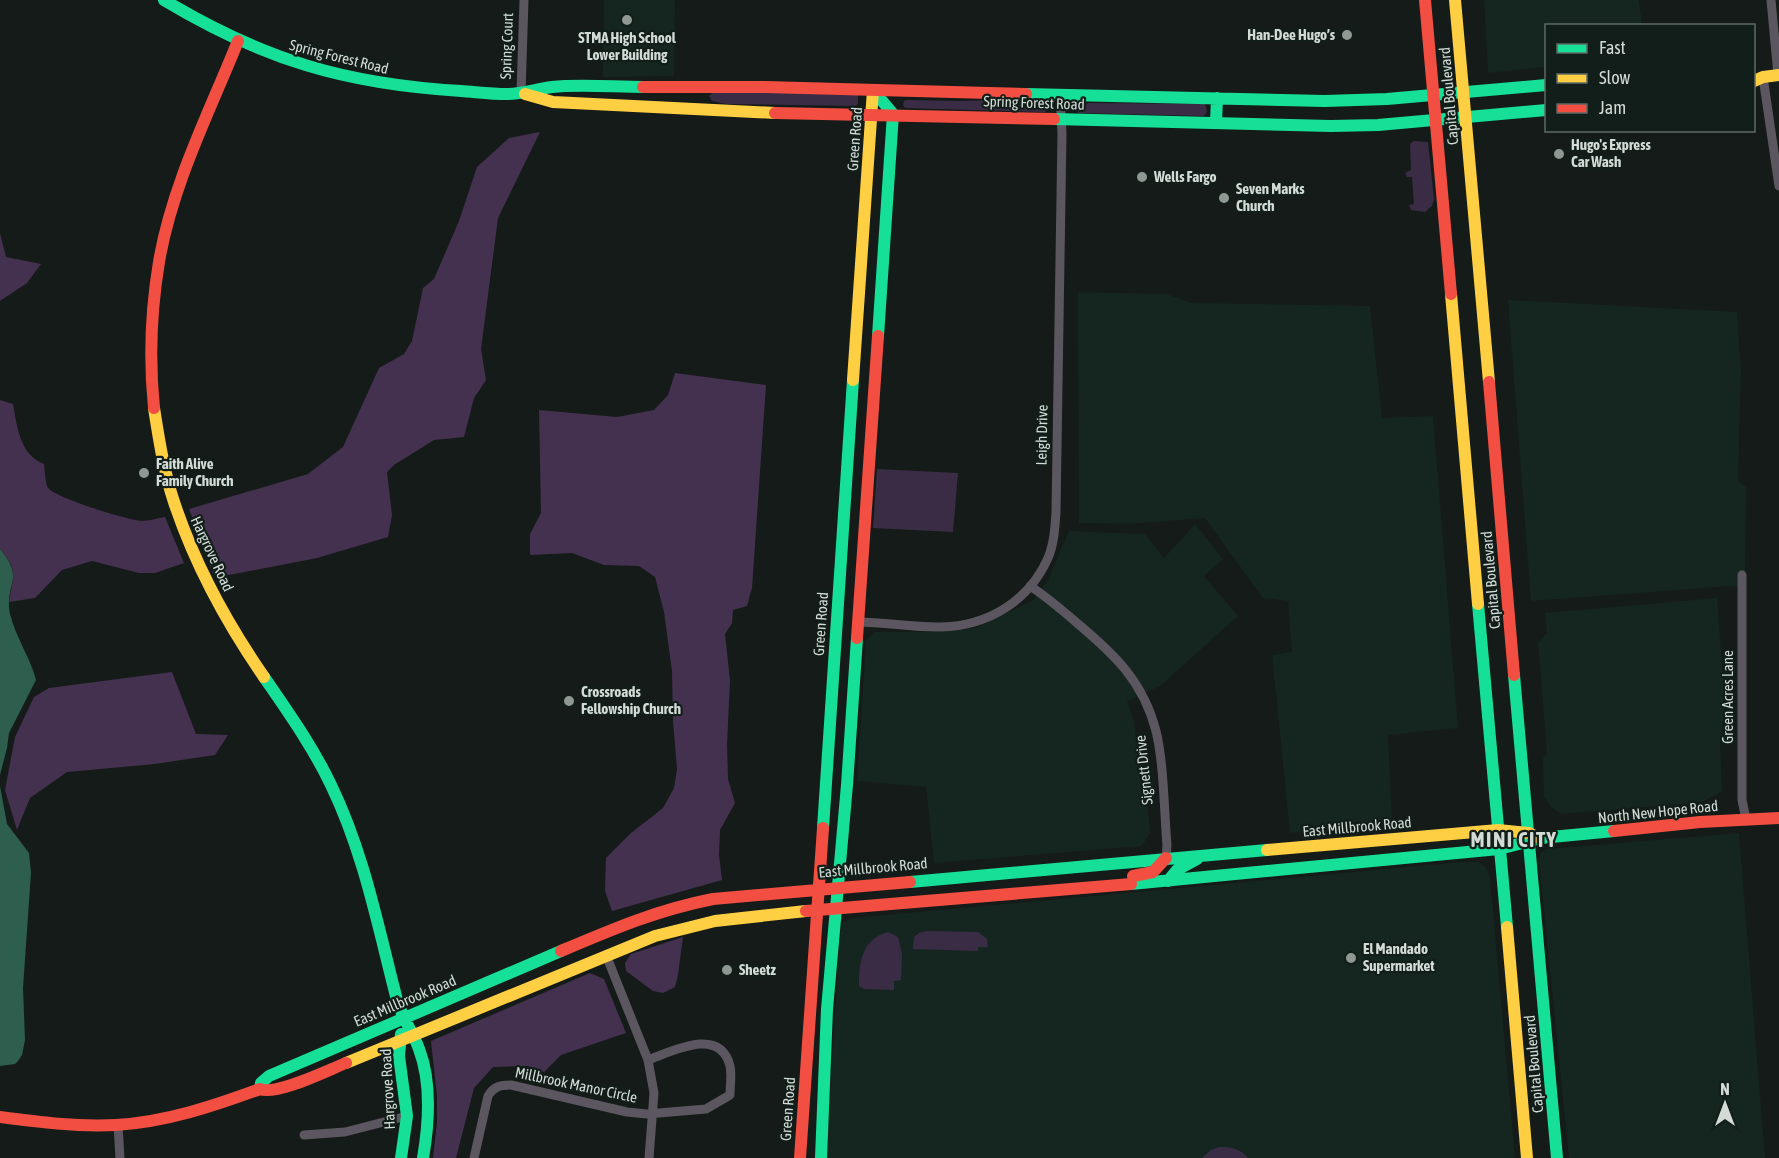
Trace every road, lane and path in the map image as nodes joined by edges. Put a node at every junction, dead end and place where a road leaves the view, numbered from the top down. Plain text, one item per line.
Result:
1 (164, 0) edge
2 (524, 0) edge
3 (1425, 0) edge
4 (1455, 0) edge
5 (1771, 0) edge
6 (238, 41) junction
7 (1778, 75) edge
8 (1757, 77) edge
9 (1545, 86) edge
10 (873, 90) junction
11 (1464, 92) junction
12 (521, 93) junction
13 (1060, 94) junction
14 (1433, 95) junction
15 (1217, 98) junction
16 (1545, 110) edge
17 (892, 114) junction
18 (871, 115) junction
19 (1466, 117) junction
20 (1061, 119) junction
21 (1435, 120) junction
22 (1216, 123) junction
23 (1777, 150) edge
24 (1779, 186) edge
25 (855, 349) junction
26 (877, 351) junction
27 (850, 414) junction
28 (872, 416) junction
29 (1742, 575) dead end
30 (1030, 586) junction
31 (837, 622) junction
32 (858, 622) junction
33 (1779, 818) edge
34 (1746, 819) junction
35 (1498, 830) junction
36 (1533, 838) junction
37 (1499, 849) junction
38 (1207, 855) junction
39 (1166, 858) junction
40 (1168, 881) junction
41 (838, 887) junction
42 (818, 888) junction
43 (1079, 890) junction
44 (836, 909) junction
45 (817, 911) junction
46 (606, 956) junction
47 (810, 1008) junction
48 (827, 1010) junction
49 (402, 1018) junction
50 (406, 1039) junction
51 (648, 1060) junction
52 (260, 1089) junction
53 (654, 1114) junction
54 (407, 1116) junction
55 (0, 1117) edge
56 (118, 1125) junction
57 (304, 1135) dead end
58 (120, 1158) edge
59 (401, 1158) edge
60 (423, 1158) edge
61 (474, 1158) edge
62 (649, 1158) edge
63 (800, 1158) edge
64 (821, 1158) edge
65 (1527, 1158) edge
66 (1557, 1158) edge

1 - 6 main road, Spring Forest Road
2 - 12 street, Spring Court
3 - 14 main road, Capital Boulevard
4 - 11 main road, Capital Boulevard
5 - 7 street
6 - 12 main road, Spring Forest Road
6 - 49 main road, Hargrove Road
7 - 8 main road
8 - 23 street
9 - 11 main road, Spring Forest Road
10 - 12 main road, Spring Forest Road
10 - 13 main road, Spring Forest Road
10 - 17 main road, Green Road
10 - 18 main road, Green Road
11 - 14 main road, Spring Forest Road
11 - 19 main road, Capital Boulevard
12 - 18 main road, Spring Forest Road
13 - 15 main road, Spring Forest Road
13 - 20 street, Leigh Drive
14 - 15 main road, Spring Forest Road
14 - 21 main road, Capital Boulevard
15 - 22 main road
16 - 19 main road, Spring Forest Road
17 - 18 main road, Spring Forest Road
17 - 20 main road, Spring Forest Road
17 - 26 main road
18 - 25 main road, Green Road
19 - 21 main road, Spring Forest Road
19 - 36 main road, Capital Boulevard
20 - 22 main road, Spring Forest Road
20 - 30 street, Leigh Drive
21 - 22 main road, Spring Forest Road
21 - 35 main road, Capital Boulevard
23 - 24 street
25 - 26 main road
25 - 27 main road, Green Road
26 - 28 main road
27 - 28 main road
27 - 31 main road, Green Road
28 - 32 main road
29 - 34 street, Green Acres Lane
30 - 32 street, Leigh Drive
30 - 39 street, Signett Drive
31 - 32 main road
31 - 42 main road, Green Road
32 - 41 main road
33 - 34 main road, North New Hope Road
34 - 36 main road, North New Hope Road
35 - 36 main road, East Millbrook Road
35 - 37 main road, Capital Boulevard
35 - 38 main road, East Millbrook Road
36 - 37 main road, North New Hope Road
36 - 66 main road, Capital Boulevard
37 - 40 main road, East Millbrook Road
37 - 65 main road, Capital Boulevard
38 - 39 main road, East Millbrook Road
38 - 40 main road
39 - 41 main road, East Millbrook Road
39 - 43 main road
40 - 43 main road, East Millbrook Road
41 - 42 main road, East Millbrook Road
41 - 44 main road
42 - 45 main road, Green Road
42 - 49 main road, East Millbrook Road
43 - 44 main road, East Millbrook Road
44 - 45 main road, East Millbrook Road
44 - 48 main road
45 - 46 main road, East Millbrook Road
45 - 47 main road, Green Road
46 - 50 main road, East Millbrook Road
46 - 51 street
47 - 48 main road
47 - 63 main road, Green Road
48 - 64 main road
49 - 50 main road, Hargrove Road
49 - 52 main road, East Millbrook Road
50 - 52 main road, East Millbrook Road
50 - 54 main road, Hargrove Road
50 - 60 main road, Hargrove Road
51 - 53 street
51 - 53 street
52 - 56 main road, East Millbrook Road
53 - 61 street, Millbrook Manor Circle
53 - 62 street
54 - 57 street
54 - 59 main road, Hargrove Road
55 - 56 main road, East Millbrook Road
56 - 58 street

